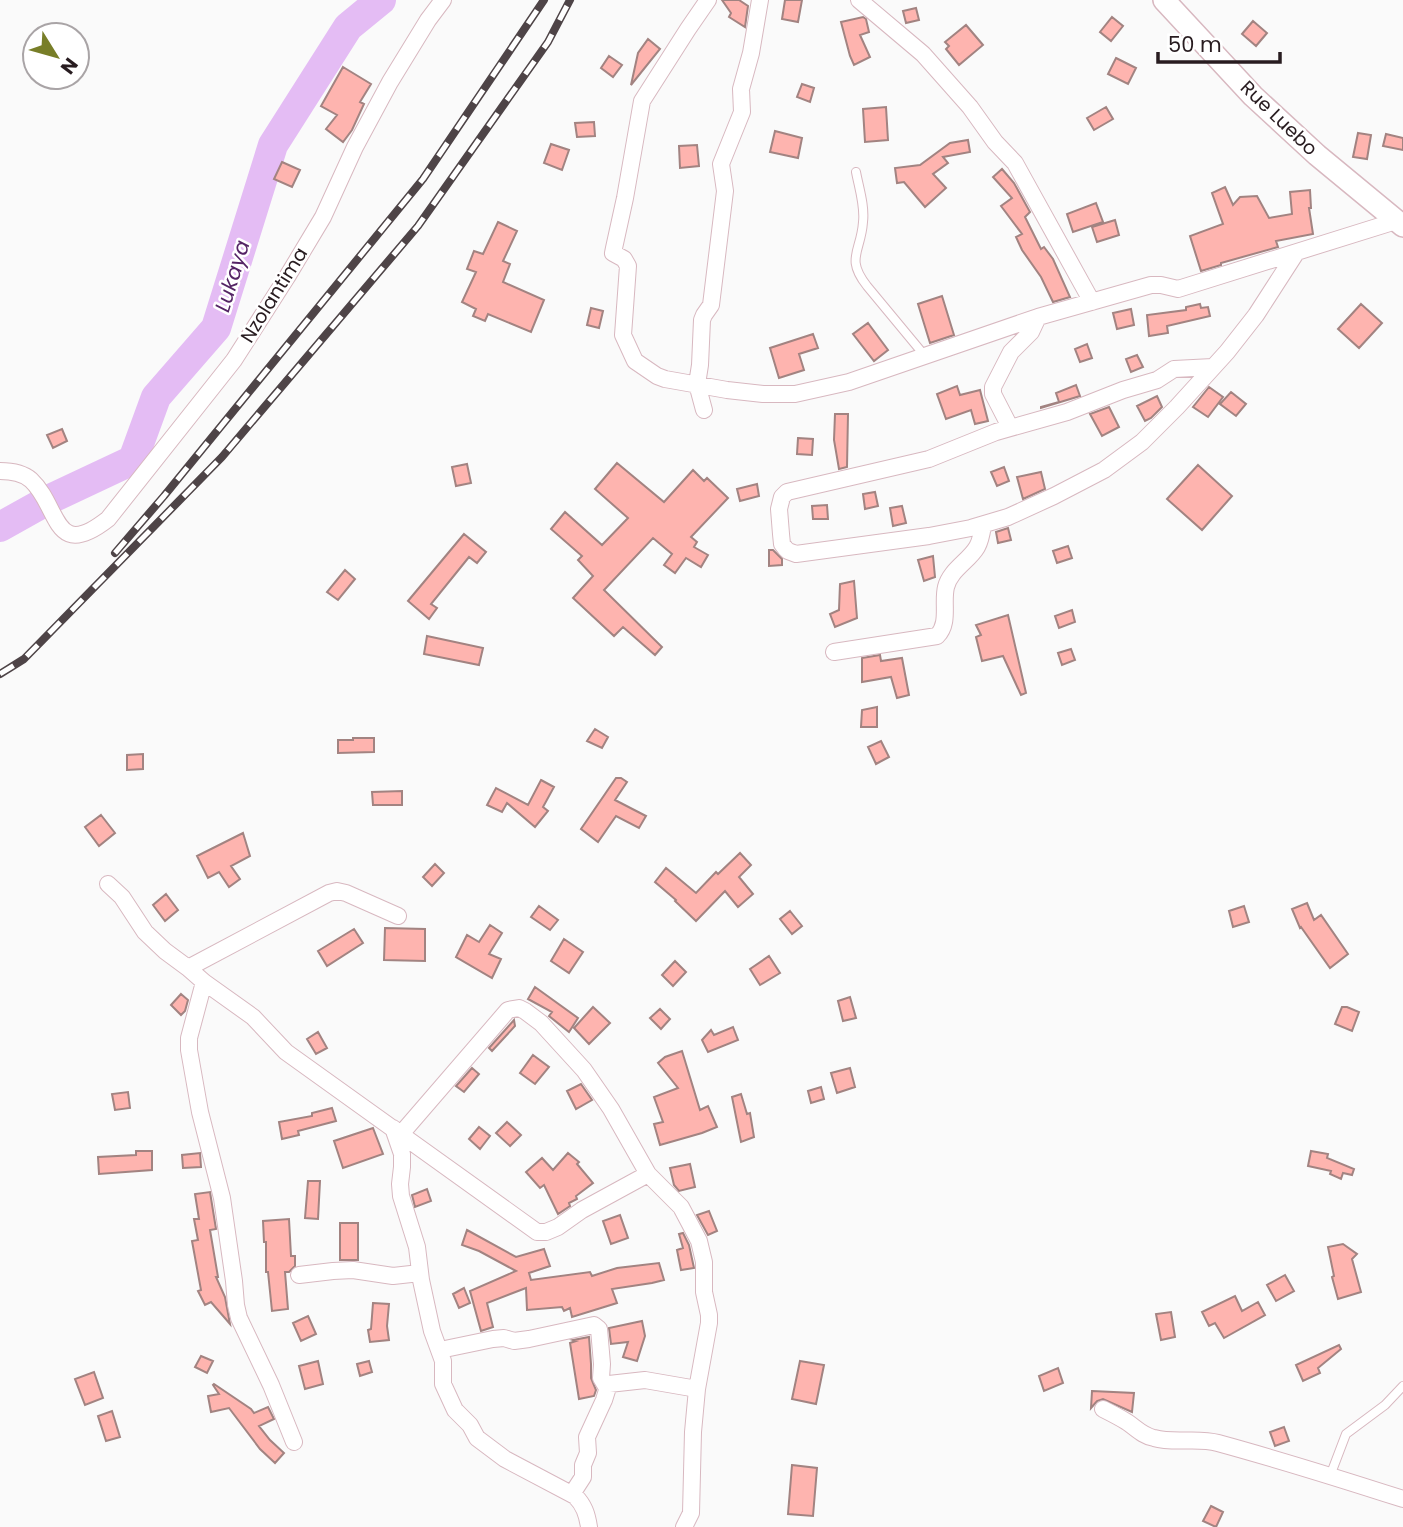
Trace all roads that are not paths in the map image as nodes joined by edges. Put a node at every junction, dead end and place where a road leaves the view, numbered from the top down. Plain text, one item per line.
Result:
1 (443, 0) edge
2 (708, 0) edge
3 (760, 0) edge
4 (859, 0) edge
5 (1164, 0) edge
6 (856, 172) dead end
7 (1399, 223) edge
8 (1296, 253) junction
9 (1093, 302) junction
10 (1038, 317) junction
11 (925, 356) junction
12 (1213, 367) junction
13 (697, 384) junction
14 (704, 410) dead end
15 (1010, 427) junction
16 (0, 471) edge
17 (983, 524) junction
18 (834, 652) dead end
19 (108, 884) dead end
20 (398, 916) dead end
21 (188, 968) junction
22 (204, 982) junction
23 (397, 1131) junction
24 (648, 1174) junction
25 (420, 1273) junction
26 (299, 1275) dead end
27 (440, 1350) junction
28 (1403, 1386) edge
29 (607, 1388) junction
30 (697, 1389) junction
31 (1103, 1409) dead end
32 (294, 1441) dead end
33 (1330, 1476) junction
34 (572, 1494) junction
35 (1403, 1499) edge
36 (589, 1527) edge
37 (684, 1527) edge

1 - 16 street, Nzolantima
2 - 13 street
3 - 13 street
4 - 9 street
5 - 7 street, Rue Luebo
6 - 11 lane
7 - 8 street
8 - 9 street
8 - 12 street
9 - 10 street
10 - 11 street
10 - 15 street
11 - 13 street
12 - 15 street
12 - 17 street
13 - 14 street
15 - 17 street
17 - 18 street
19 - 21 street
20 - 21 street
21 - 22 street
22 - 23 street
22 - 32 street
23 - 24 street
23 - 24 street
23 - 25 street
24 - 30 street
25 - 26 street
25 - 27 street
27 - 29 street
27 - 34 street
28 - 33 lane
29 - 30 street
29 - 34 street
30 - 37 street
31 - 33 street
33 - 35 street
34 - 36 street

